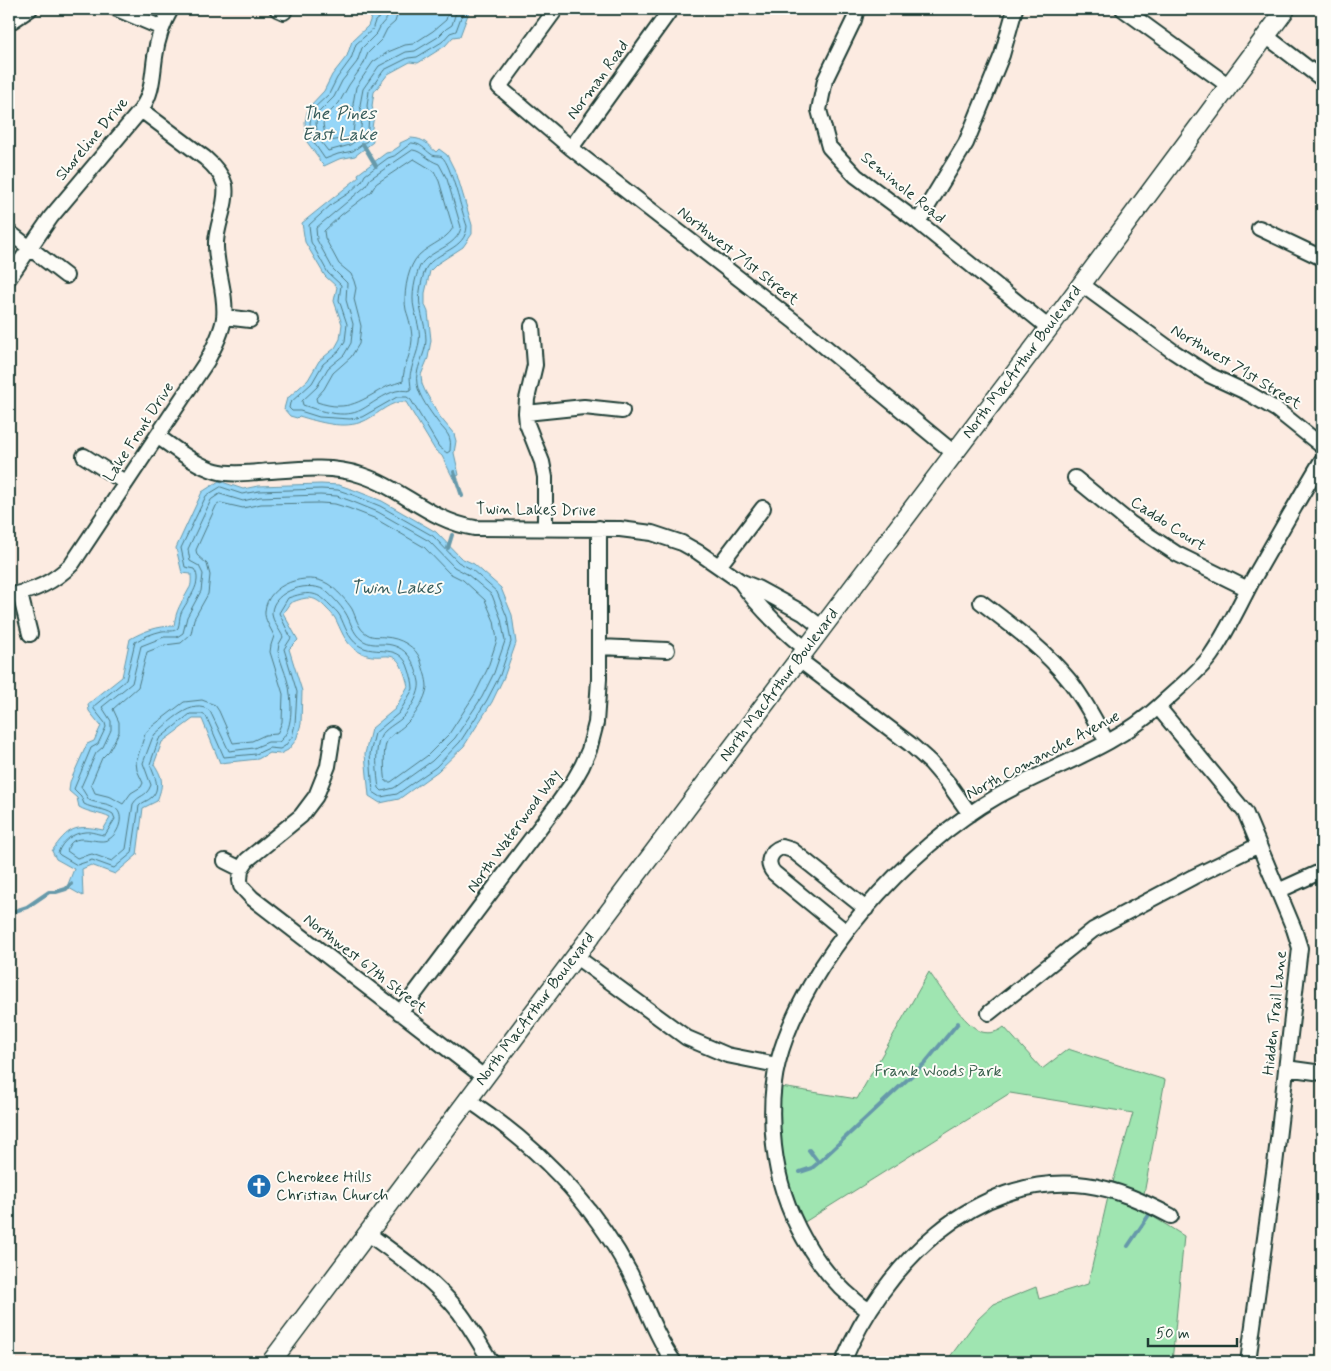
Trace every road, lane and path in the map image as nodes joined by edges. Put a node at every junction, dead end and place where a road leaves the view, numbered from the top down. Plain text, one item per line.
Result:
1 (30, 9) edge
2 (117, 9) edge
3 (171, 9) edge
4 (556, 9) edge
5 (672, 9) edge
6 (857, 9) edge
7 (1015, 9) edge
8 (1123, 9) edge
9 (1286, 9) edge
10 (9, 23) edge
11 (162, 28) junction
12 (1266, 36) junction
13 (1322, 79) edge
14 (1229, 86) junction
15 (141, 110) junction
16 (571, 148) junction
17 (918, 222) junction
18 (1259, 228) dead end
19 (9, 232) edge
20 (29, 248) junction
21 (1322, 258) edge
22 (66, 276) dead end
23 (9, 278) edge
24 (1081, 284) junction
25 (224, 317) junction
26 (250, 320) dead end
27 (532, 326) dead end
28 (1049, 328) junction
29 (622, 411) dead end
30 (526, 413) junction
31 (157, 436) junction
32 (1322, 446) edge
33 (954, 453) junction
34 (84, 456) dead end
35 (1322, 460) edge
36 (1075, 478) dead end
37 (126, 483) junction
38 (763, 508) dead end
39 (545, 528) junction
40 (599, 528) junction
41 (719, 566) junction
42 (740, 581) junction
43 (1248, 589) junction
44 (14, 594) edge
45 (981, 602) dead end
46 (822, 628) junction
47 (30, 634) dead end
48 (600, 648) junction
49 (667, 650) dead end
50 (802, 654) junction
51 (1158, 707) junction
52 (332, 734) dead end
53 (1107, 742) junction
54 (970, 814) junction
55 (1259, 845) junction
56 (225, 861) dead end
57 (241, 869) junction
58 (1322, 871) edge
59 (1278, 891) junction
60 (866, 909) junction
61 (846, 932) junction
62 (575, 956) junction
63 (400, 1013) junction
64 (989, 1013) dead end
65 (777, 1065) junction
66 (1286, 1068) junction
67 (1322, 1073) edge
68 (484, 1077) junction
69 (467, 1099) junction
70 (1171, 1216) dead end
71 (367, 1233) junction
72 (869, 1311) junction
73 (271, 1362) edge
74 (491, 1362) edge
75 (674, 1362) edge
76 (843, 1362) edge
77 (1248, 1362) edge

1 - 10 street
2 - 11 street
3 - 11 street, Shoreline Drive
4 - 16 street, Northwest 71st Street
5 - 16 street, Norman Road
6 - 17 street, Seminole Road
7 - 17 street
8 - 14 street
9 - 12 main road, North MacArthur Boulevard
11 - 15 street, Shoreline Drive
12 - 13 street
12 - 14 main road, North MacArthur Boulevard
14 - 24 main road, North MacArthur Boulevard
15 - 20 street, Shoreline Drive
15 - 25 street, Lake Front Drive
16 - 33 street, Northwest 71st Street
17 - 28 street, Seminole Road
18 - 21 street
19 - 20 street
20 - 22 street
20 - 23 street, Shoreline Drive
24 - 28 main road, North MacArthur Boulevard
24 - 32 street, Northwest 71st Street
25 - 26 street
25 - 31 street, Lake Front Drive
27 - 30 street
28 - 33 main road, North MacArthur Boulevard
29 - 30 street
30 - 39 street
31 - 37 street, Lake Front Drive
31 - 39 street, Twin Lakes Drive
33 - 46 main road, North MacArthur Boulevard
34 - 37 street
35 - 43 street, North Comanche Avenue
36 - 43 street, Caddo Court
37 - 44 street, Lake Front Drive
38 - 41 street
39 - 40 street, Twin Lakes Drive
40 - 41 street, Twin Lakes Drive
40 - 48 street, North Waterwood Way
41 - 42 street, Twin Lakes Drive
42 - 46 street, Twin Lakes Drive
42 - 50 street
43 - 51 street, North Comanche Avenue
44 - 47 street
45 - 53 street
46 - 50 main road, North MacArthur Boulevard
48 - 49 street
48 - 63 street, North Waterwood Way
50 - 54 street
50 - 62 main road, North MacArthur Boulevard
51 - 53 street, North Comanche Avenue
51 - 55 street, Hidden Trail Lane
52 - 57 street
53 - 54 street, North Comanche Avenue
54 - 60 street, North Comanche Avenue
55 - 59 street, Hidden Trail Lane
55 - 64 street
56 - 57 street
57 - 63 street, Northwest 67th Street
58 - 59 street
59 - 66 street, Hidden Trail Lane
60 - 61 street, North Comanche Avenue
60 - 61 street
61 - 65 street, North Comanche Avenue
62 - 65 street
62 - 68 main road, North MacArthur Boulevard
63 - 68 street, Northwest 67th Street
65 - 72 street, North Comanche Avenue
66 - 67 street
66 - 77 street, Hidden Trail Lane
68 - 69 main road, North MacArthur Boulevard
69 - 71 main road, North MacArthur Boulevard
69 - 75 street
70 - 72 street
71 - 73 main road, North MacArthur Boulevard
71 - 74 street
72 - 76 street

